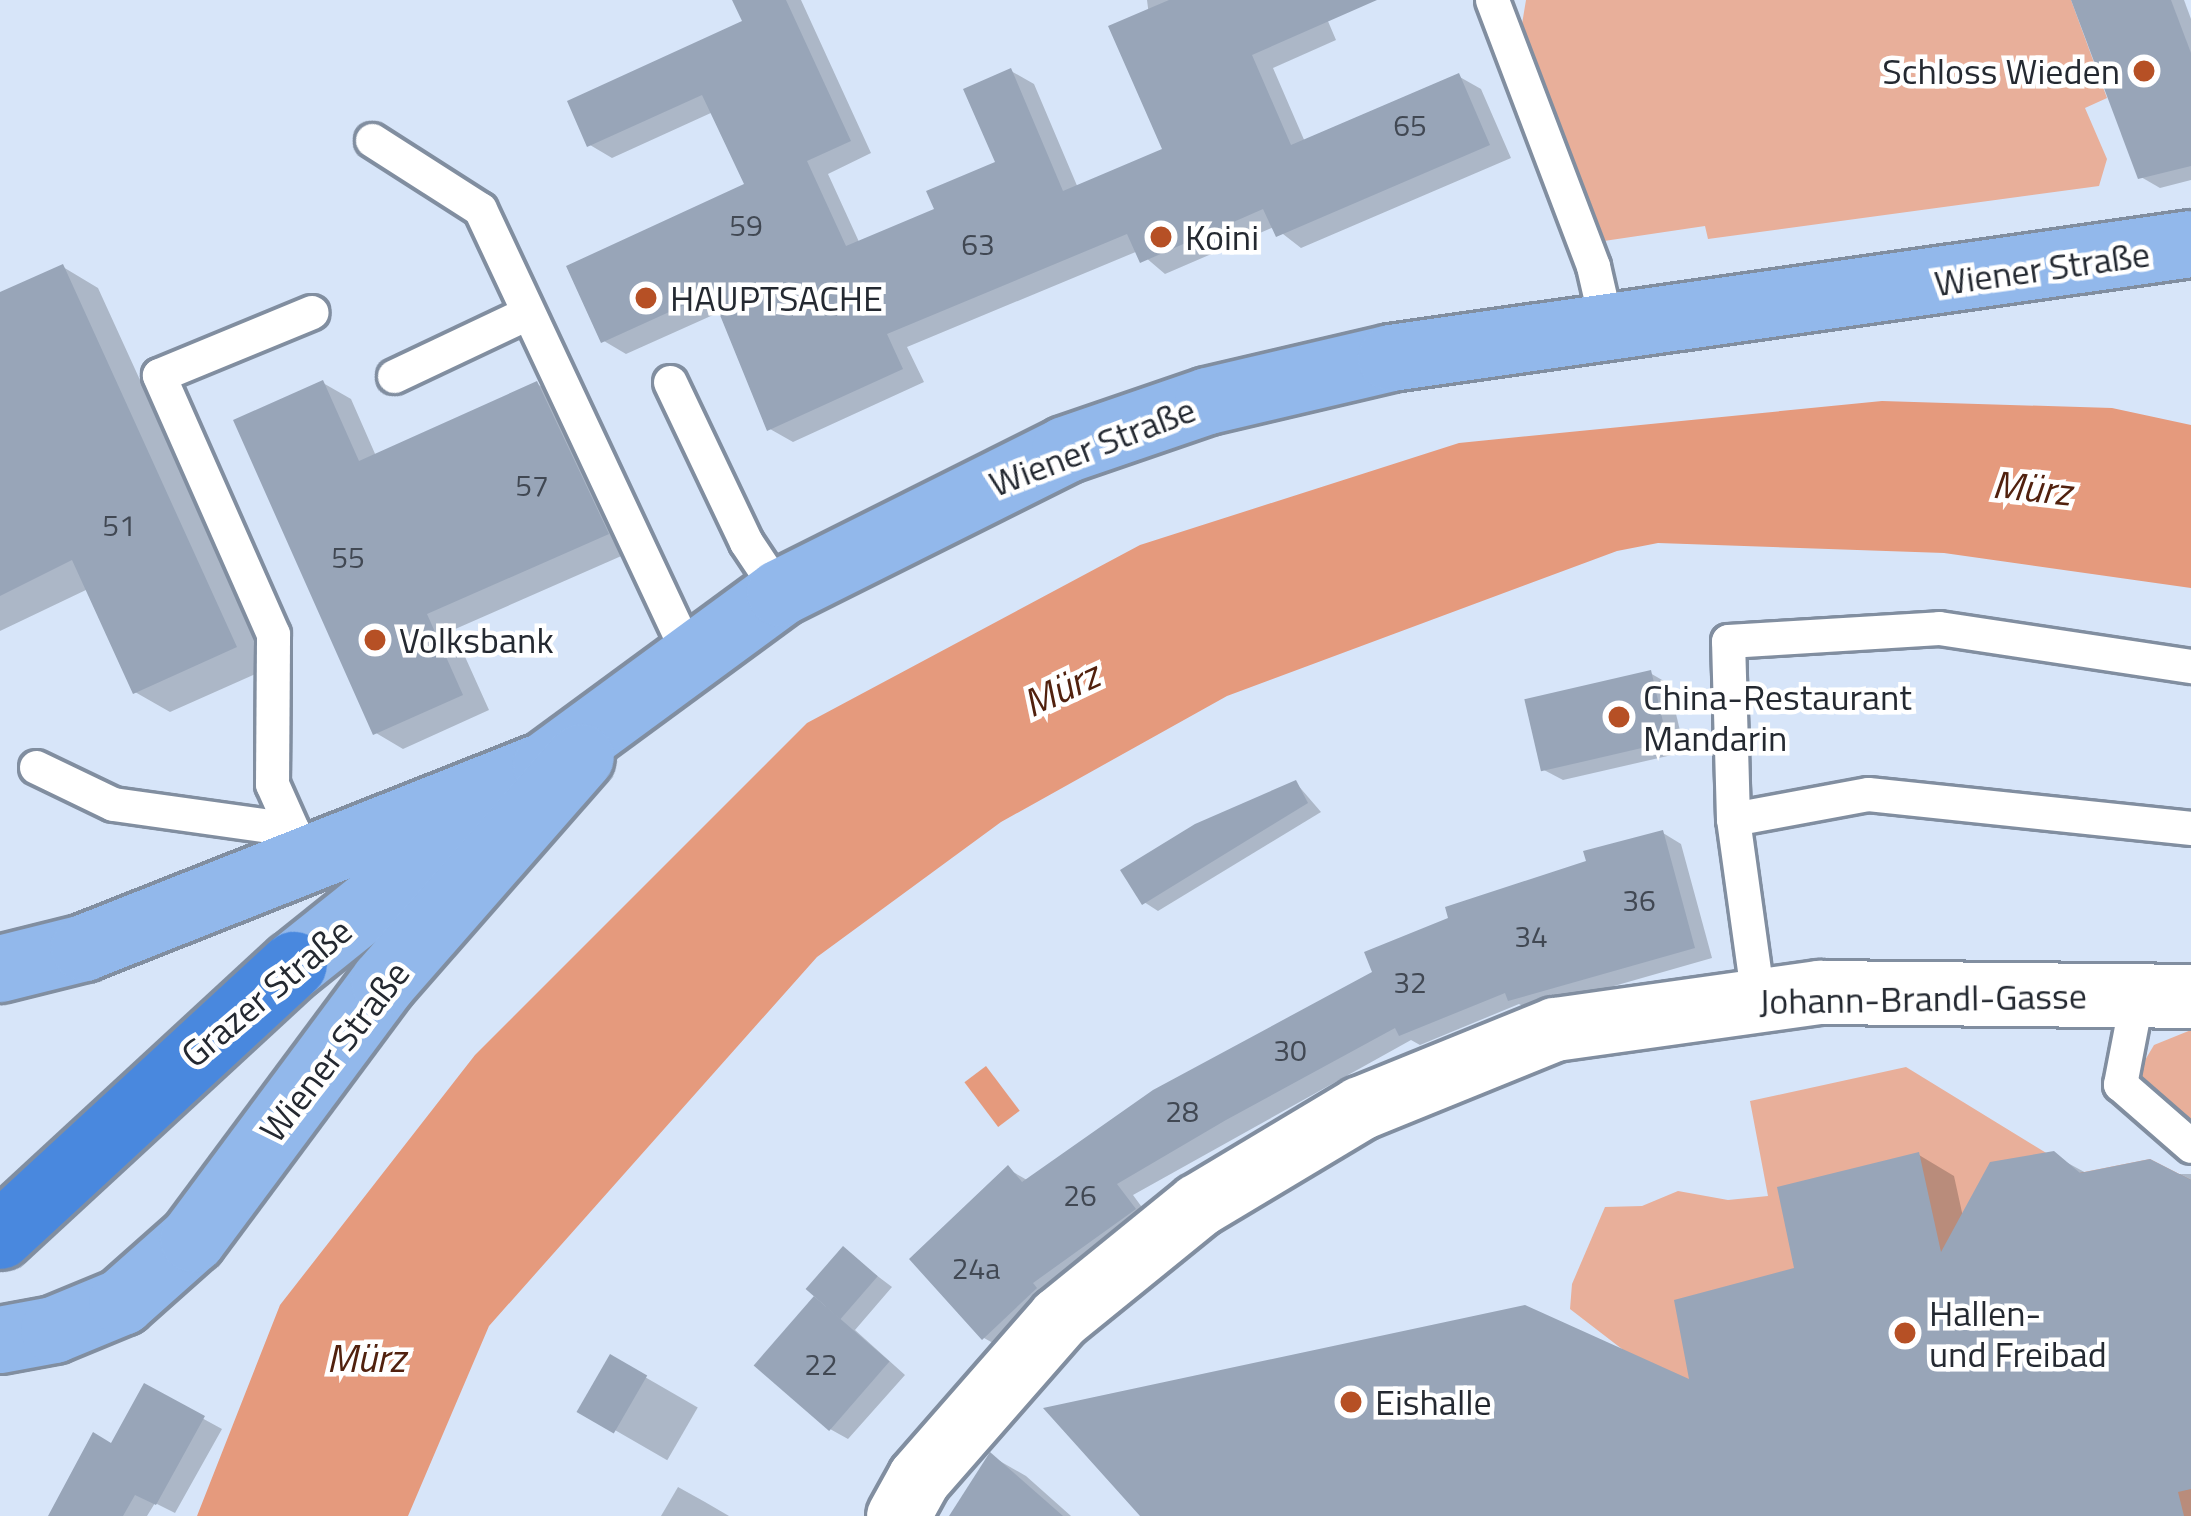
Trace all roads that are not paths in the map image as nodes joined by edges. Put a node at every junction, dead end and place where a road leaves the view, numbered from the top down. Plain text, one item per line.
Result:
1 (1492, 0) edge
2 (372, 140) dead end
3 (2191, 244) edge
4 (312, 312) dead end
5 (527, 313) junction
6 (1607, 327) junction
7 (394, 376) dead end
8 (670, 382) dead end
9 (780, 593) junction
10 (690, 658) junction
11 (2191, 666) edge
12 (631, 701) junction
13 (546, 765) junction
14 (36, 767) dead end
15 (1733, 819) junction
16 (2191, 828) edge
17 (298, 843) junction
18 (294, 965) joint
19 (0, 969) edge
20 (2164, 996) edge
21 (1758, 998) junction
22 (2191, 1146) edge
23 (0, 1236) edge
24 (0, 1340) edge
25 (898, 1516) edge

1 - 6 lane
2 - 5 lane
3 - 6 main road, Wiener Straße
4 - 17 lane
5 - 7 lane
5 - 10 lane
6 - 9 main road, Wiener Straße
8 - 9 lane
9 - 10 main road, Wiener Straße
10 - 12 main road, Wiener Straße
11 - 15 lane
12 - 13 main road, Wiener Straße
12 - 24 main road, Wiener Straße
13 - 17 main road, Wiener Straße
13 - 18 main road, Grazer Straße
14 - 17 lane
15 - 16 lane
15 - 21 lane
17 - 19 main road, Wiener Straße
18 - 23 highway, Grazer Straße
20 - 21 street, Johann-Brandl-Gasse
20 - 22 lane
21 - 25 street, Johann-Brandl-Gasse

